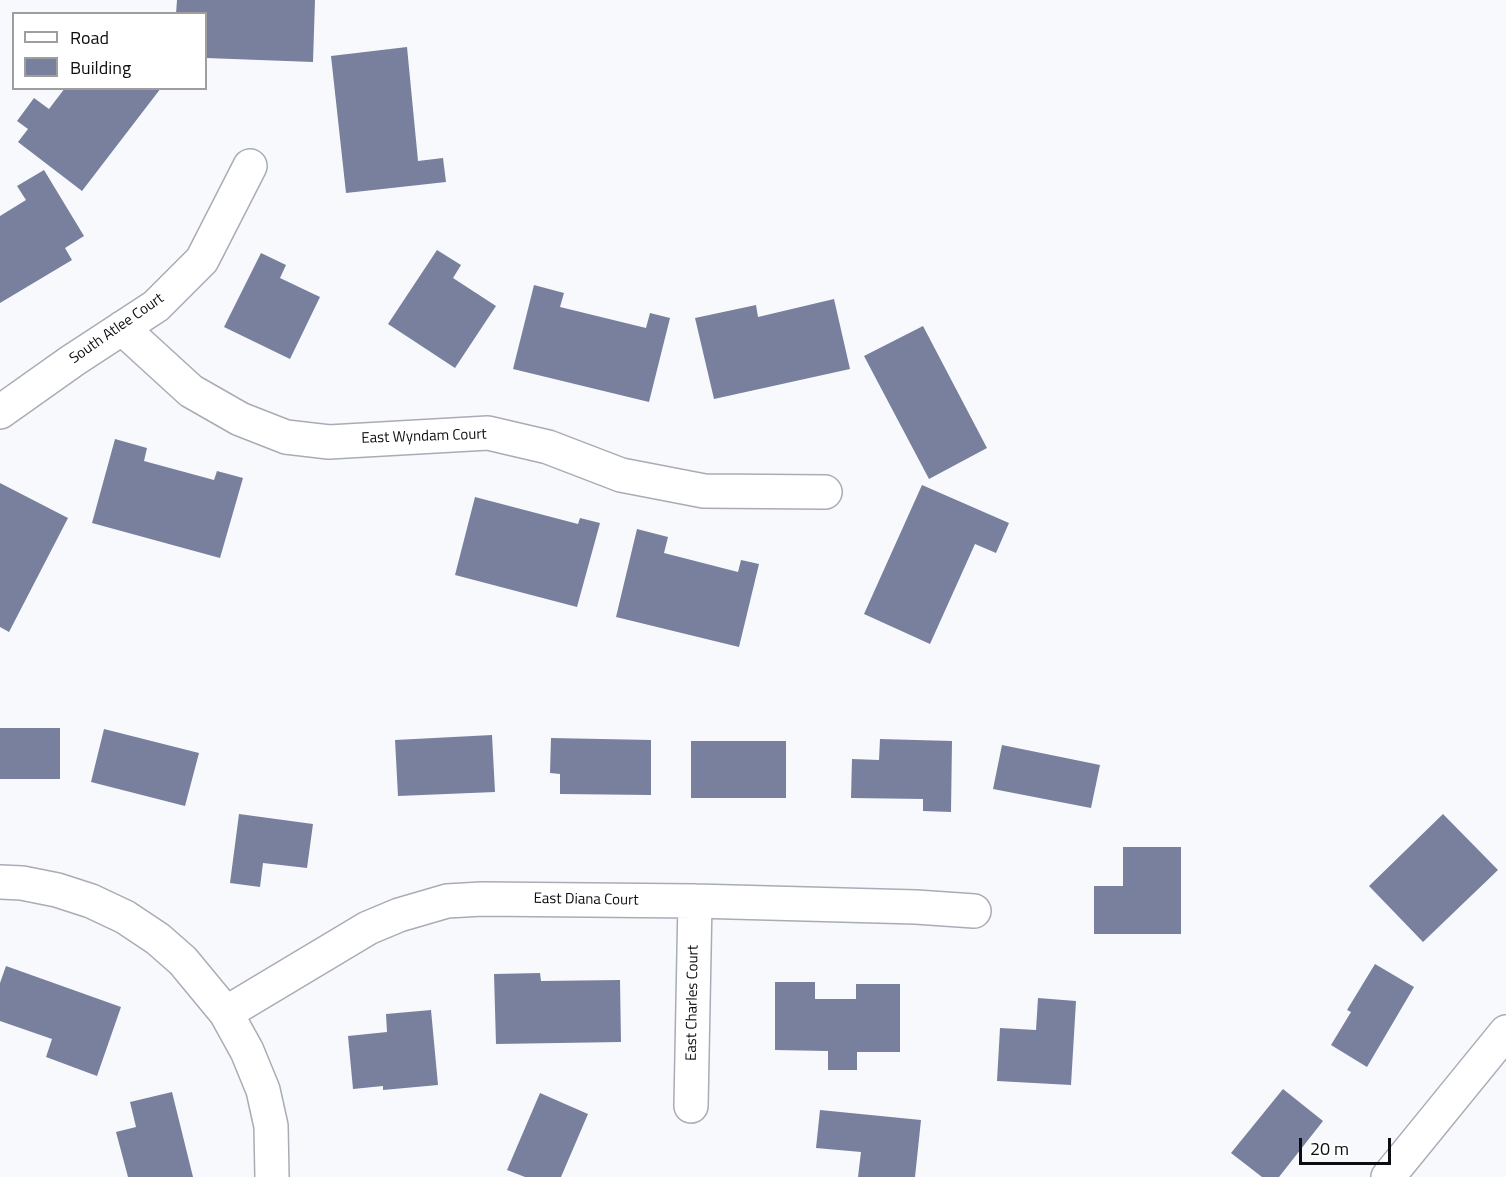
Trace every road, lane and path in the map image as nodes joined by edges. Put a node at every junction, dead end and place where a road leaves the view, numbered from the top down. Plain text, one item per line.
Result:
1 (250, 166) dead end
2 (122, 328) junction
3 (0, 412) edge
4 (825, 492) dead end
5 (0, 882) edge
6 (695, 901) junction
7 (974, 911) dead end
8 (226, 1013) junction
9 (1506, 1032) edge
10 (692, 1106) dead end
11 (272, 1177) edge
12 (1388, 1177) edge

1 - 2 street, South Atlee Court
2 - 3 street, South Atlee Court
2 - 4 street, East Wyndam Court
5 - 8 street
6 - 7 street, East Diana Court
6 - 8 street, East Diana Court
6 - 10 street, East Charles Court
8 - 11 street
9 - 12 street

